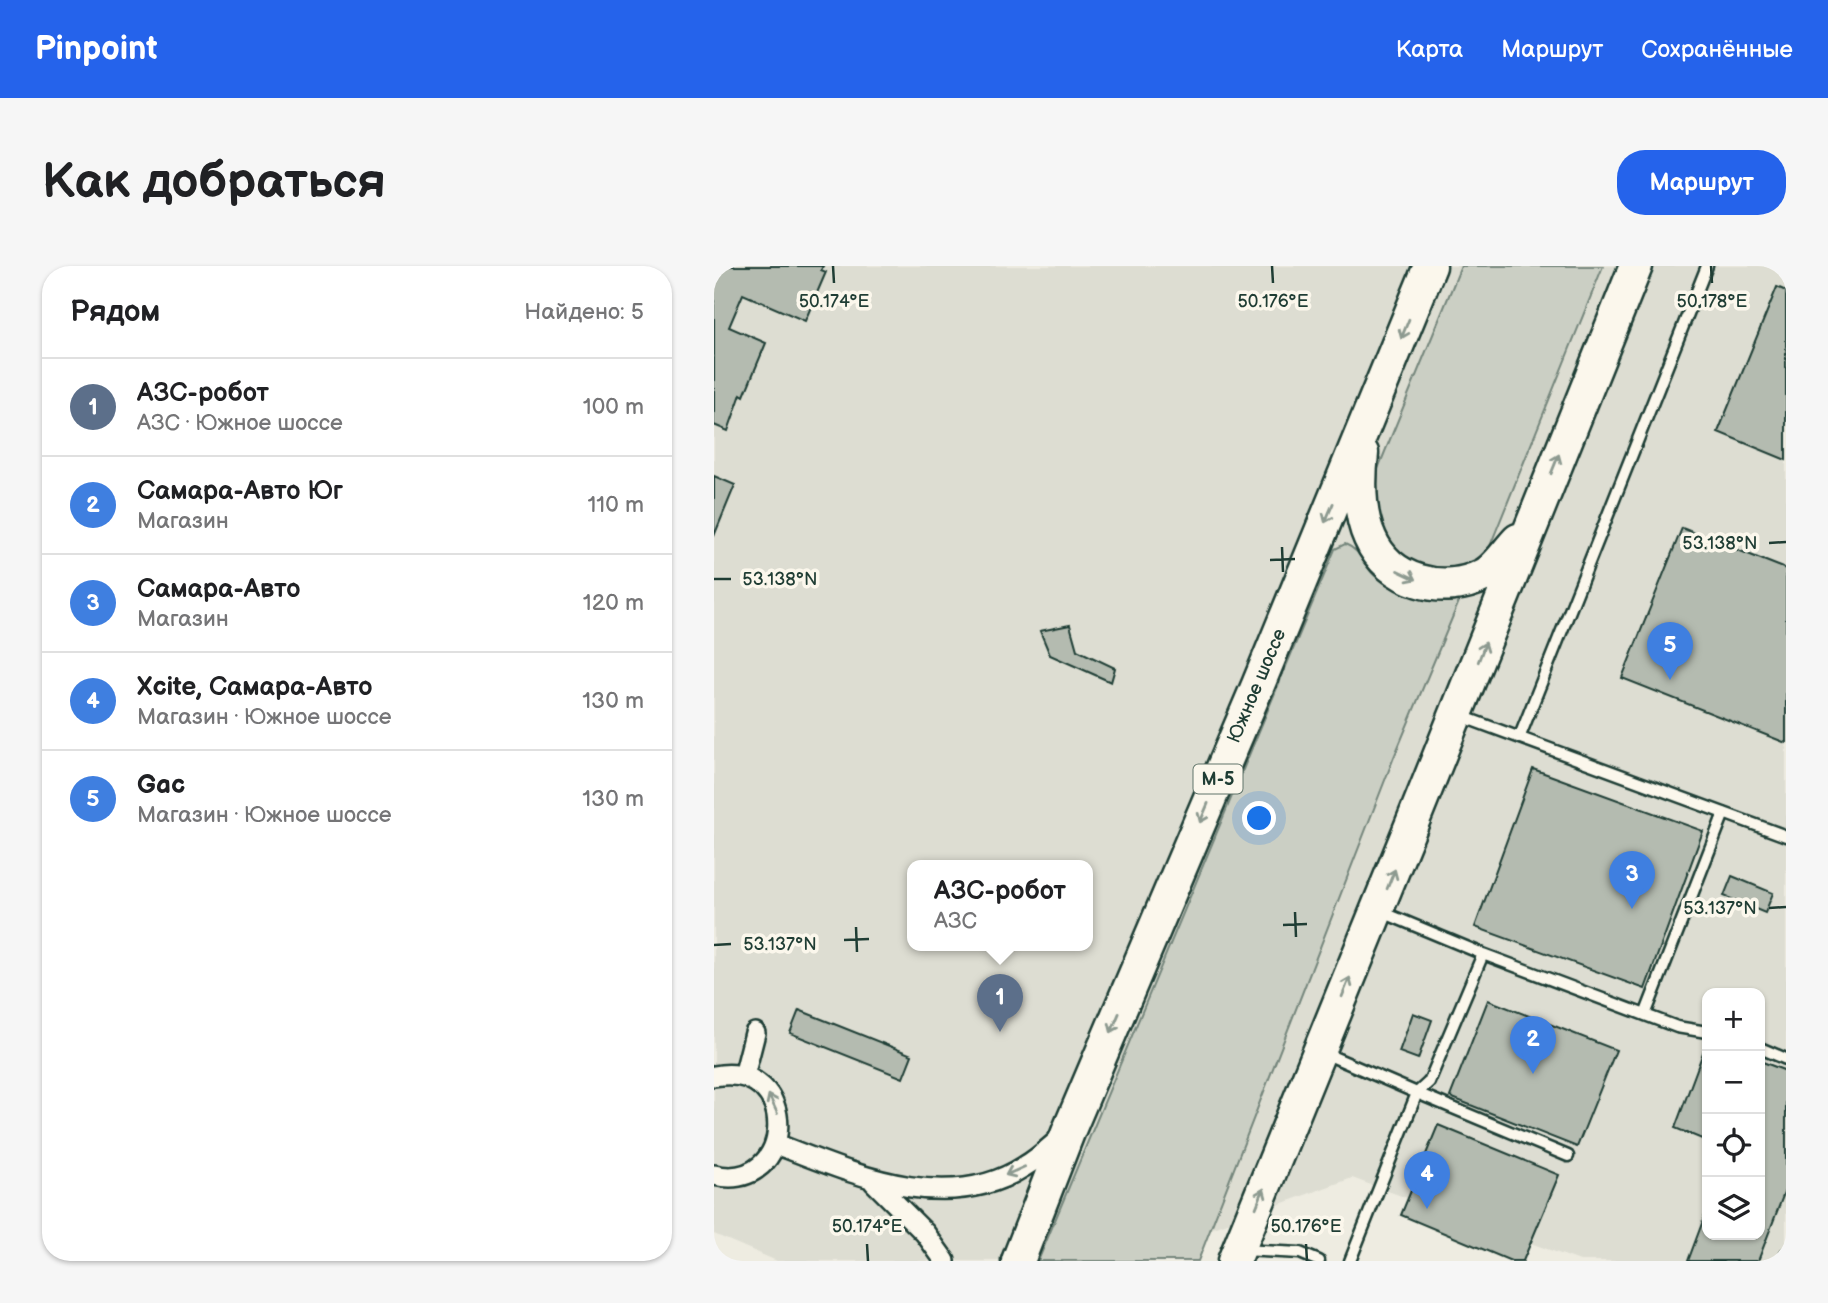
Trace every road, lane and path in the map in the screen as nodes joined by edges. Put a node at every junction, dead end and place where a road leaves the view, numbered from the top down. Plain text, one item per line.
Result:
1 (1430, 266) edge
2 (1636, 266) edge
3 (1707, 266) edge
4 (1365, 427) junction
5 (1529, 527) junction
6 (1458, 715) junction
7 (1520, 736) junction
8 (1724, 813) junction
9 (1786, 836) edge
10 (1378, 910) junction
11 (1483, 954) junction
12 (1645, 1015) junction
13 (1702, 1031) edge
14 (755, 1033) dead end
15 (1765, 1050) edge
16 (1320, 1051) junction
17 (1786, 1059) edge
18 (714, 1076) edge
19 (744, 1076) junction
20 (1417, 1093) junction
21 (1069, 1130) junction
22 (776, 1144) junction
23 (1568, 1156) dead end
24 (714, 1175) edge
25 (873, 1181) junction
26 (1786, 1254) edge
27 (1236, 1255) edge
28 (945, 1261) edge
29 (1018, 1261) edge
30 (1319, 1261) edge
31 (1350, 1261) edge
32 (1783, 1261) edge

1 -> 4 main road, Южное шоссе / М-5
5 -> 2 main road
3 - 7 lane
4 -> 5 main road
4 -> 21 main road, Южное шоссе / М-5
6 -> 5 main road
6 - 7 lane
10 -> 6 main road
7 - 8 lane
8 - 9 lane
8 - 12 lane
10 - 11 lane
16 -> 10 main road
11 - 12 lane
11 - 20 lane
12 - 13 lane
14 - 19 street
15 - 17 lane
16 - 20 lane
27 -> 16 main road
18 - 19 street
22 -> 19 street
20 - 23 lane
20 - 31 lane
21 -> 25 street
21 - 29 main road, Южное шоссе / М-5
22 - 24 street
22 - 25 street
25 - 28 street
26 - 32 lane
27 - 30 lane

